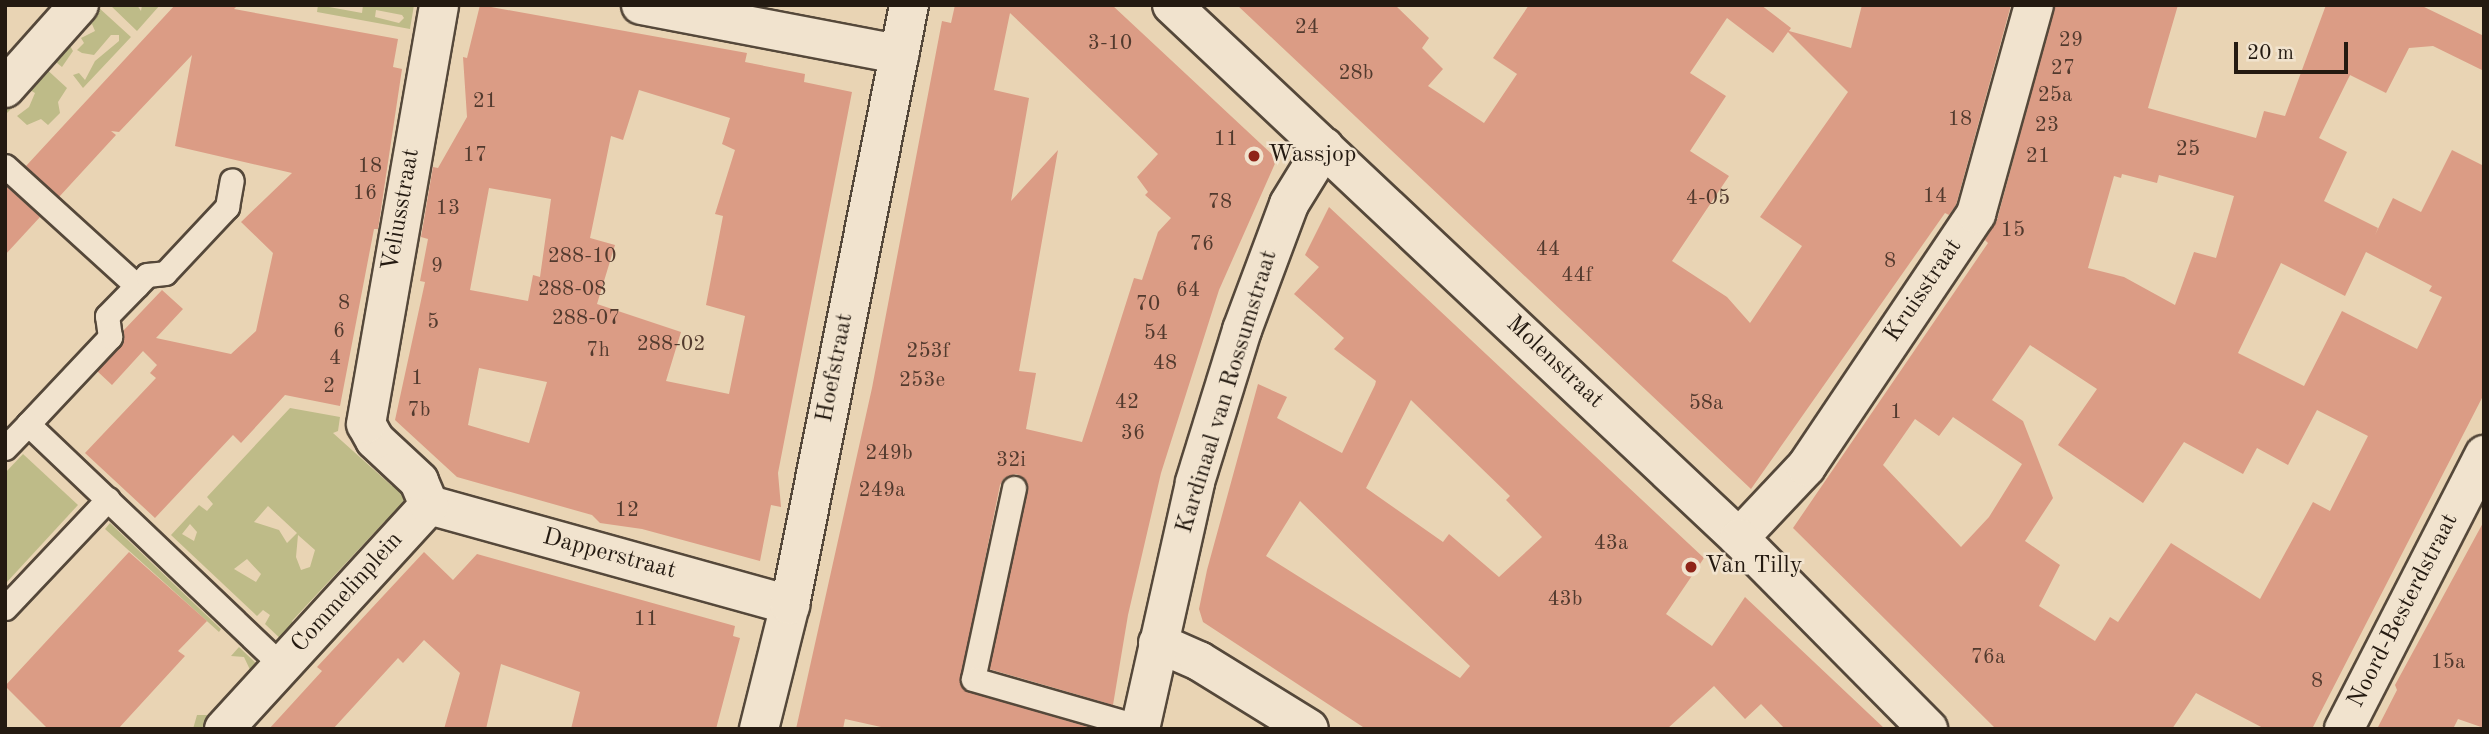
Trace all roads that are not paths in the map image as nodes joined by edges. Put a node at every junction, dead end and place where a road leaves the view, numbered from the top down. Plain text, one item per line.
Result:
1 (79, 5) edge
2 (439, 5) edge
3 (641, 5) edge
4 (909, 5) edge
5 (1172, 5) edge
6 (2034, 5) edge
7 (899, 54) junction
8 (5, 88) edge
9 (1324, 147) junction
10 (5, 166) edge
11 (232, 180) dead end
12 (137, 286) junction
13 (27, 424) junction
14 (5, 448) edge
15 (2484, 455) edge
16 (1014, 488) dead end
17 (108, 499) junction
18 (429, 505) junction
19 (1739, 538) junction
20 (790, 605) junction
21 (5, 608) edge
22 (1158, 643) junction
23 (282, 666) junction
24 (1140, 728) edge
25 (224, 729) edge
26 (759, 729) edge
27 (1308, 729) edge
28 (1928, 729) edge
29 (2344, 729) edge

1 - 8 street
2 - 18 street, Veliusstraat
3 - 7 street
4 - 7 street, Hoefstraat
5 - 9 street, Molenstraat
6 - 19 street, Kruisstraat
7 - 20 street, Hoefstraat
9 - 19 street, Molenstraat
9 - 22 street, Kardinaal van Rossumstraat
10 - 12 lane
11 - 12 lane
12 - 13 lane
13 - 14 lane
13 - 17 lane, Commelinplein
15 - 29 street, Noord-Besterdstraat
16 - 24 lane
17 - 21 lane
17 - 23 lane, Commelinplein
18 - 20 street, Dapperstraat
18 - 23 street, Commelinplein
19 - 28 street, Molenstraat
20 - 26 street, Hoefstraat
22 - 24 street, Kardinaal van Rossumstraat
22 - 27 street
23 - 25 street

